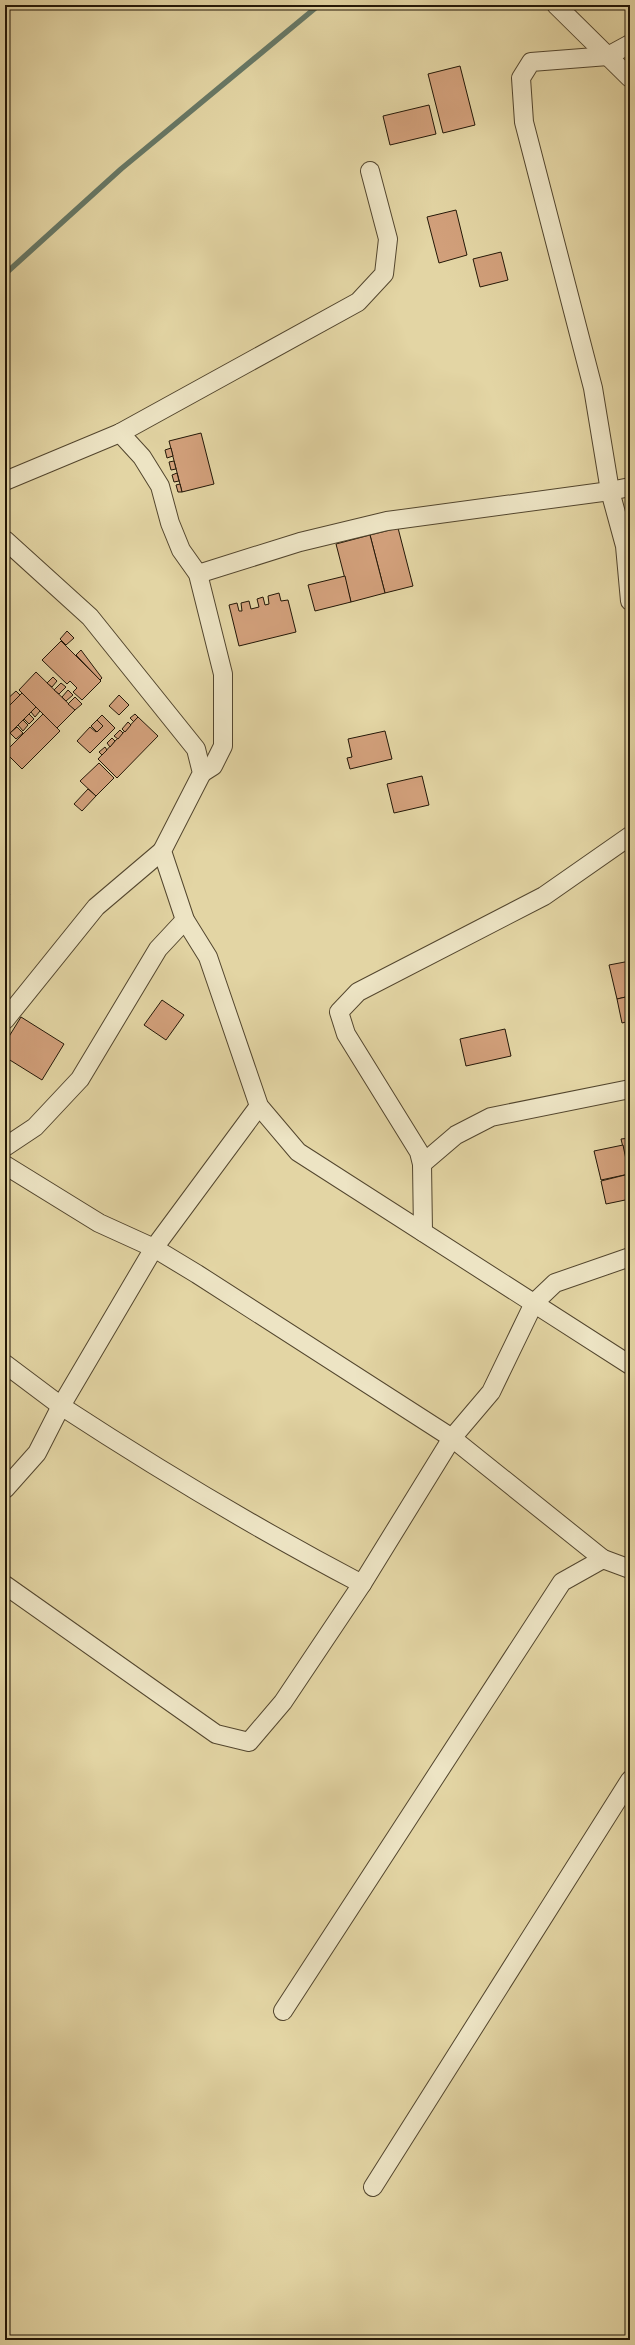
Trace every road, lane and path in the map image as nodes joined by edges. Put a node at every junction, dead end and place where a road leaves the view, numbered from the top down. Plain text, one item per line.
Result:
1 (556, 5) edge
2 (630, 44) edge
3 (608, 56) junction
4 (630, 78) edge
5 (370, 171) dead end
6 (120, 433) junction
7 (5, 481) edge
8 (630, 487) edge
9 (610, 491) junction
10 (5, 540) edge
11 (198, 574) junction
12 (630, 601) edge
13 (202, 773) junction
14 (630, 836) edge
15 (162, 851) junction
16 (186, 920) junction
17 (5, 1020) edge
18 (630, 1089) edge
19 (259, 1106) junction
20 (5, 1147) edge
21 (422, 1164) junction
22 (5, 1165) edge
23 (423, 1232) junction
24 (154, 1248) junction
25 (630, 1257) edge
26 (534, 1303) junction
27 (5, 1364) edge
28 (630, 1365) edge
29 (61, 1406) junction
30 (452, 1438) junction
31 (5, 1489) edge
32 (603, 1559) junction
33 (630, 1569) edge
34 (362, 1584) junction
35 (5, 1585) edge
36 (630, 1780) edge
37 (283, 2011) dead end
38 (373, 2186) dead end

1 - 3 street
2 - 3 street
3 - 4 street
3 - 9 street
5 - 6 street
6 - 7 street
6 - 11 street
8 - 9 street
9 - 11 street
9 - 12 street
10 - 13 street
11 - 13 street
13 - 15 street
14 - 21 street
15 - 16 street
15 - 17 street
16 - 19 street
16 - 20 street
18 - 21 street
19 - 23 street
19 - 24 street
21 - 23 street
22 - 24 street
23 - 26 street
24 - 29 street
24 - 30 street
25 - 26 street
26 - 28 street
26 - 30 street
27 - 29 street
29 - 31 street
29 - 34 street
30 - 32 street
30 - 34 street
32 - 33 street
32 - 37 street
34 - 35 street
36 - 38 street

